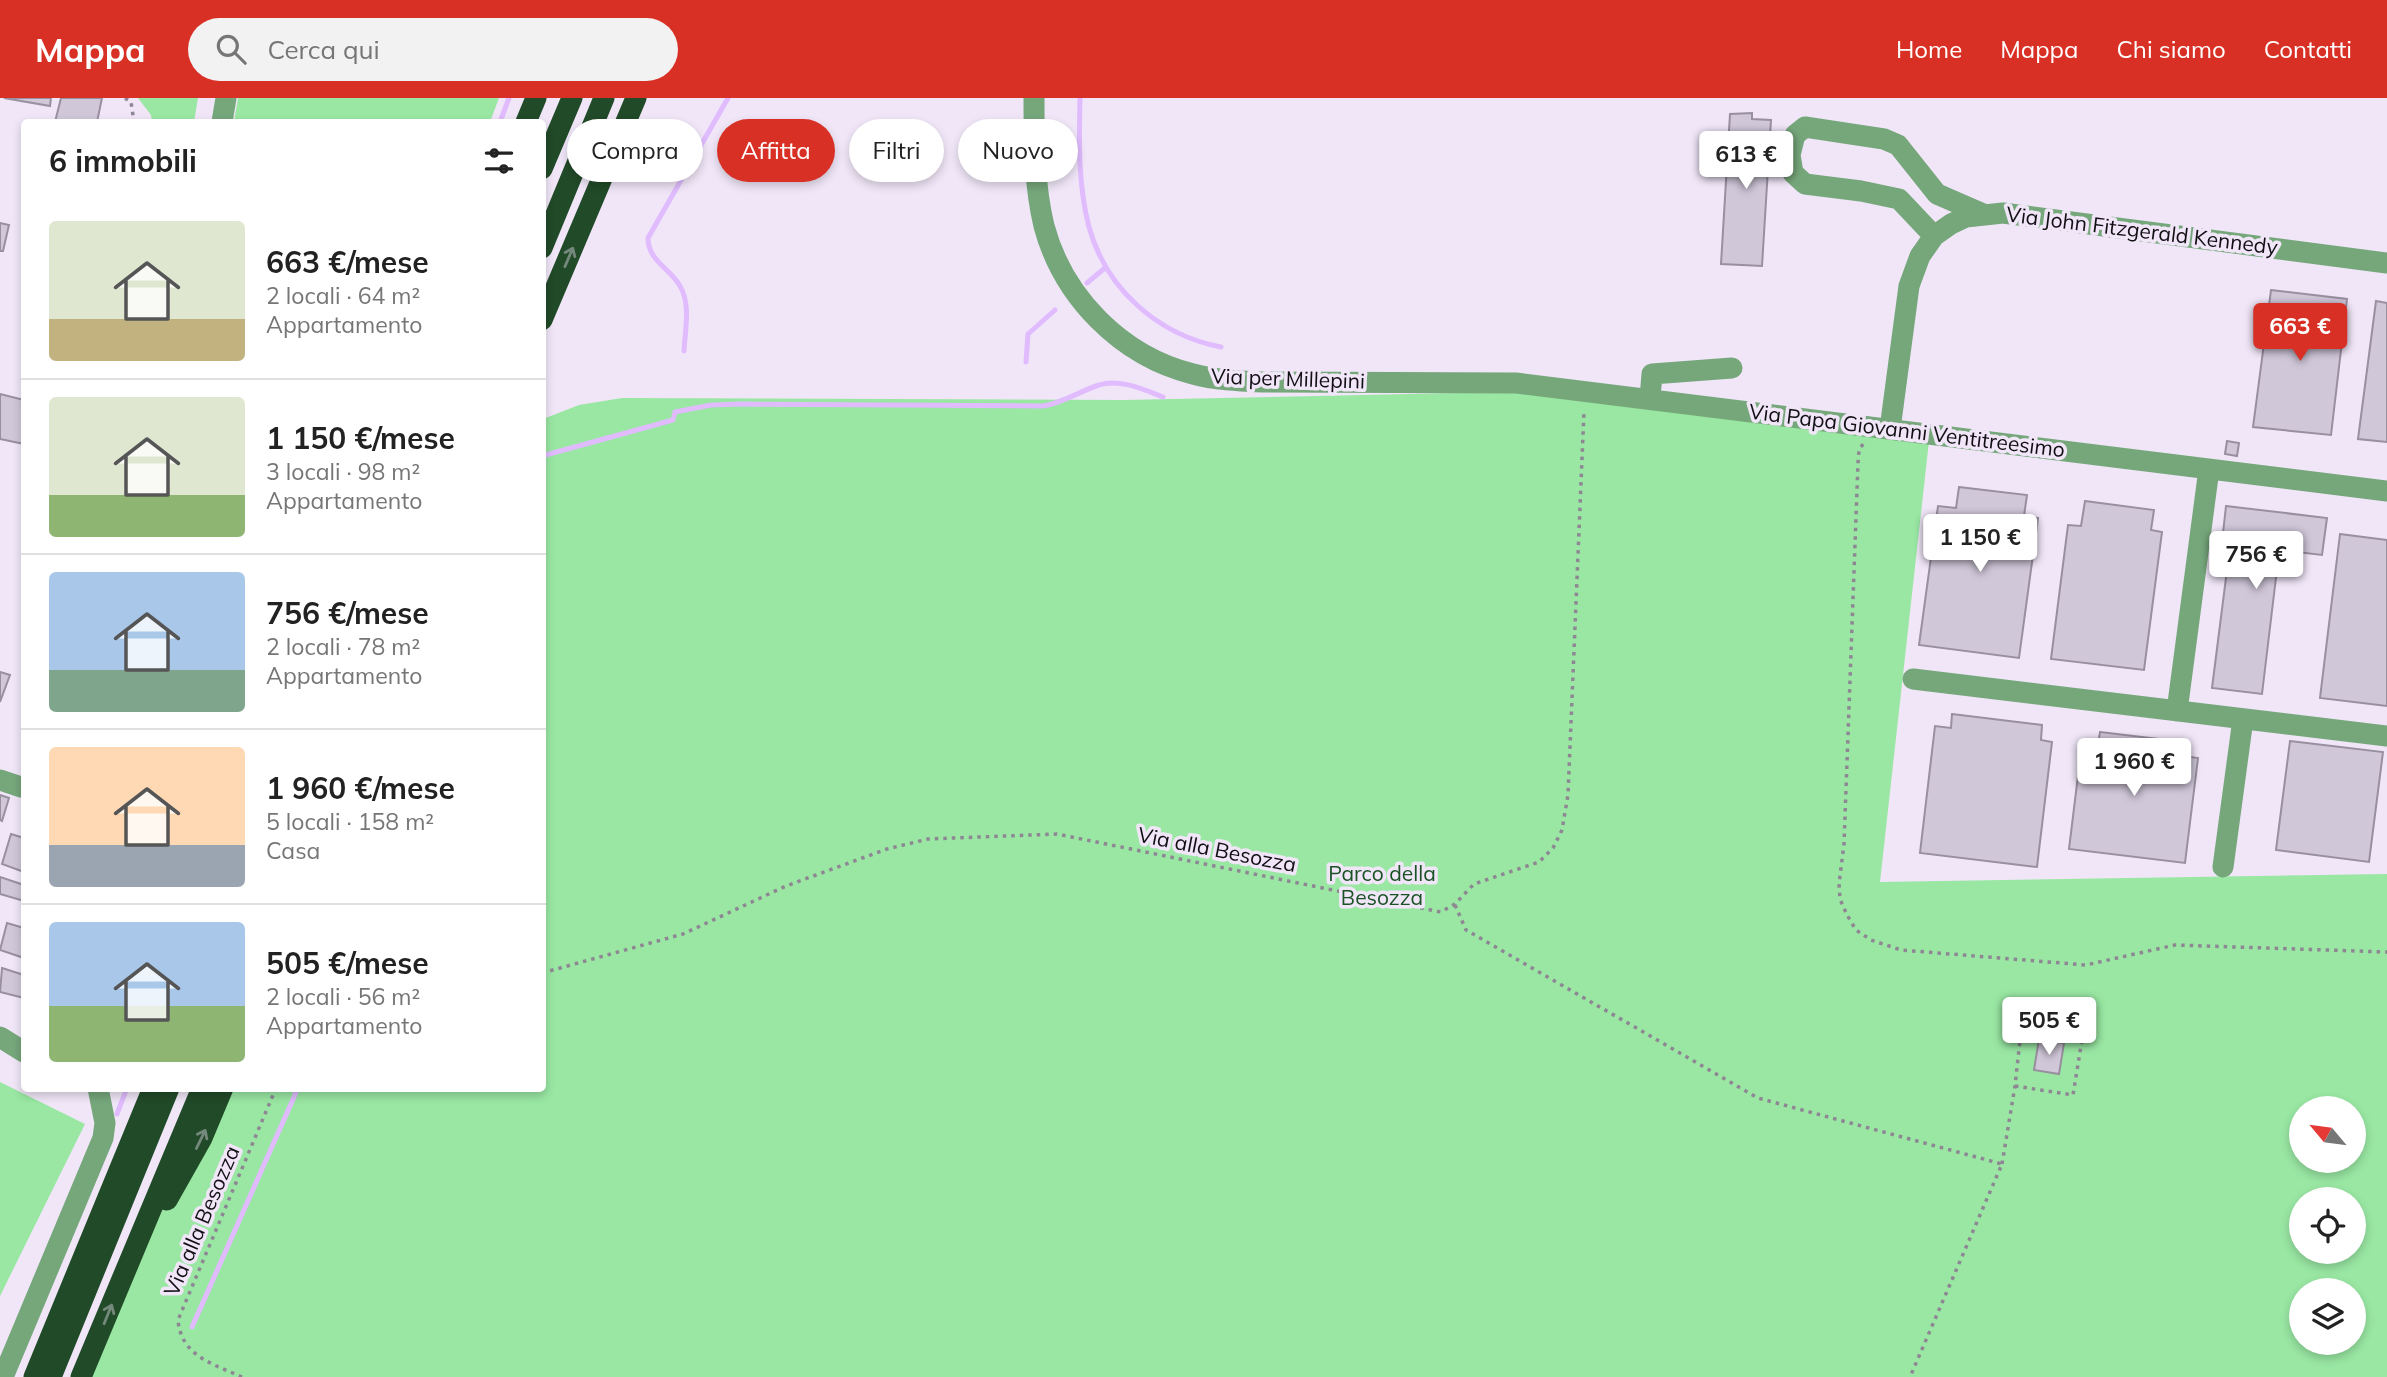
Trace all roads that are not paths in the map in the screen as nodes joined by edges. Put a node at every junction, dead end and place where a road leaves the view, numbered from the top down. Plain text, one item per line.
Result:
1 (226, 98) edge
2 (536, 98) edge
3 (572, 98) edge
4 (604, 98) edge
5 (636, 98) edge
6 (1034, 98) edge
7 (222, 119) edge
8 (527, 119) edge
9 (546, 160) edge
10 (1983, 214) junction
11 (1934, 236) junction
12 (546, 238) edge
13 (2387, 262) edge
14 (546, 311) edge
15 (1732, 368) dead end
16 (1596, 393) joint
17 (1650, 398) junction
18 (1890, 429) junction
19 (2209, 469) junction
20 (2387, 491) edge
21 (1913, 679) dead end
22 (2177, 711) junction
23 (2243, 719) junction
24 (2387, 736) edge
25 (0, 780) edge
26 (20, 787) dead end
27 (2222, 867) dead end
28 (0, 1037) edge
29 (21, 1050) edge
30 (151, 1092) edge
31 (167, 1092) edge
32 (200, 1092) edge
33 (221, 1092) edge
34 (94, 1093) edge
35 (120, 1284) junction
36 (3, 1377) edge
37 (34, 1377) edge
38 (51, 1377) edge
39 (81, 1377) edge

1 - 7 street
2 - 8 highway
3 - 9 highway
4 - 12 highway
14 -> 5 highway
6 - 16 street, Via per Millepini
10 - 11 street, Via John Fitzgerald Kennedy
10 - 11 street
10 - 13 street, Via John Fitzgerald Kennedy
11 - 18 street
15 - 17 street
16 - 17 street, Via Papa Giovanni Ventitreesimo
17 - 18 street, Via Papa Giovanni Ventitreesimo
18 - 19 street, Via Papa Giovanni Ventitreesimo
19 - 20 street, Via Papa Giovanni Ventitreesimo
19 - 22 street
21 - 22 street
22 - 23 street
23 - 24 street
23 - 27 street
25 - 26 street
28 - 29 street
30 - 37 highway
31 - 38 highway
32 - 35 highway
35 -> 33 highway
34 - 36 street
39 -> 35 highway

